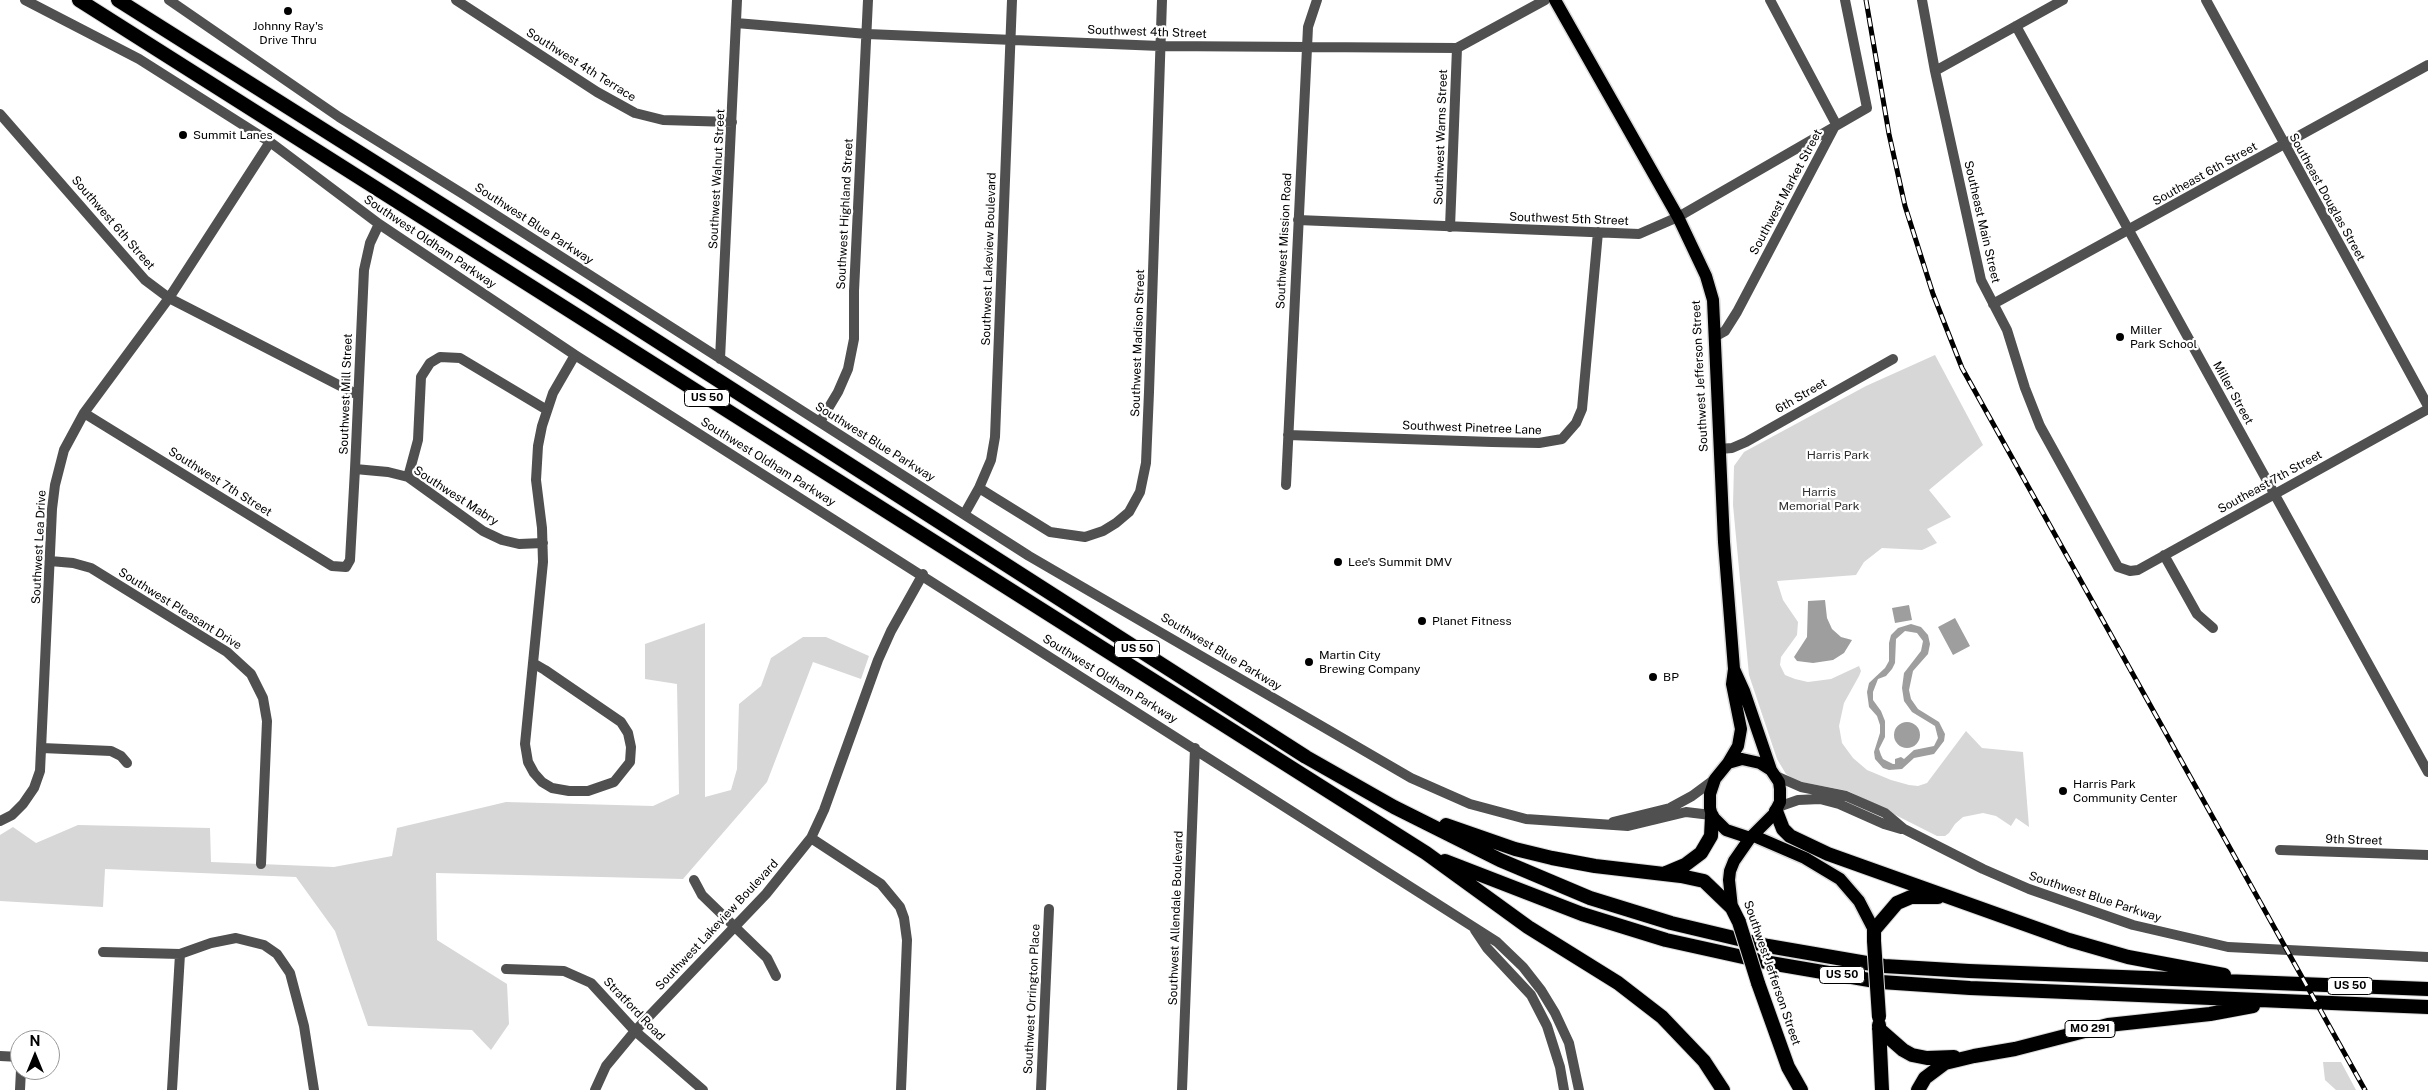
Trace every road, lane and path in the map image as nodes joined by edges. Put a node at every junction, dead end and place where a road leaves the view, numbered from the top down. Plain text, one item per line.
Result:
1 (25, 0) edge
2 (79, 0) edge
3 (118, 0) edge
4 (169, 0) edge
5 (456, 0) edge
6 (737, 0) edge
7 (868, 0) edge
8 (1012, 0) edge
9 (1162, 0) edge
10 (1317, 0) edge
11 (1545, 0) edge
12 (1555, 0) edge
13 (1770, 0) edge
14 (1846, 0) edge
15 (1922, 0) edge
16 (2063, 0) edge
17 (2206, 0) edge
18 (736, 23) junction
19 (2016, 26) junction
20 (867, 34) junction
21 (1010, 40) junction
22 (1160, 46) junction
23 (1307, 48) junction
24 (1457, 48) junction
25 (2428, 65) edge
26 (1934, 71) junction
27 (0, 114) edge
28 (732, 122) junction
29 (1836, 124) junction
30 (270, 142) junction
31 (2284, 145) junction
32 (1678, 217) junction
33 (1298, 220) junction
34 (379, 224) junction
35 (1450, 227) junction
36 (2128, 231) junction
37 (1598, 232) junction
38 (169, 298) junction
39 (1993, 304) junction
40 (1714, 337) junction
41 (576, 355) junction
42 (720, 359) junction
43 (1893, 359) dead end
44 (358, 395) junction
45 (2428, 407) edge
46 (547, 410) junction
47 (84, 413) junction
48 (820, 422) junction
49 (1288, 435) junction
50 (1719, 449) junction
51 (355, 469) junction
52 (408, 478) junction
53 (1286, 486) dead end
54 (979, 488) junction
55 (2274, 493) junction
56 (965, 513) junction
57 (543, 543) junction
58 (2164, 555) junction
59 (50, 561) junction
60 (346, 567) joint
61 (2123, 569) joint
62 (922, 574) junction
63 (2213, 628) dead end
64 (533, 663) junction
65 (1734, 669) junction
66 (42, 748) junction
67 (1195, 748) junction
68 (127, 763) dead end
69 (1728, 763) junction
70 (2428, 772) edge
71 (1774, 773) junction
72 (1715, 779) junction
73 (1394, 807) junction
74 (1777, 809) junction
75 (1711, 816) junction
76 (0, 822) edge
77 (1604, 824) junction
78 (1904, 829) junction
79 (1752, 837) junction
80 (811, 838) junction
81 (2280, 850) dead end
82 (1426, 853) junction
83 (2428, 855) edge
84 (261, 864) dead end
85 (1664, 874) junction
86 (694, 880) dead end
87 (1953, 899) junction
88 (1732, 908) junction
89 (1049, 909) dead end
90 (735, 927) junction
91 (1475, 930) junction
92 (1874, 936) junction
93 (103, 952) dead end
94 (180, 954) junction
95 (2428, 957) edge
96 (506, 969) dead end
97 (776, 976) dead end
98 (2272, 984) junction
99 (2428, 988) edge
100 (2275, 1002) junction
101 (2428, 1007) edge
102 (1879, 1023) junction
103 (634, 1031) junction
104 (1974, 1056) junction
105 (1574, 1064) junction
106 (1560, 1067) junction
107 (172, 1090) edge
108 (314, 1090) edge
109 (595, 1090) edge
110 (704, 1090) edge
111 (900, 1090) edge
112 (1041, 1090) edge
113 (1182, 1090) edge
114 (1564, 1090) edge
115 (1579, 1090) edge
116 (1723, 1090) edge
117 (1801, 1090) edge
118 (1882, 1090) edge
119 (1918, 1090) edge

1 - 30 street, Southwest Oldham Parkway
2 - 82 highway, US 50
3 - 73 highway, US 50
4 - 42 street, Southwest Blue Parkway
5 - 28 street, Southwest 4th Terrace
6 - 18 street, Southwest Walnut Street
7 - 20 street, Southwest Highland Street
8 - 21 street, Southwest Lakeview Boulevard
9 - 22 street, Southwest Madison Street
10 - 23 street, Southwest Mission Road
11 - 24 street, Southwest 4th Street
12 - 32 main road, Southwest Jefferson Street
13 - 29 street, Southwest Market Street
14 - 29 street, Southwest 5th Street
15 - 26 street, Southeast Main Street
16 - 19 street
17 - 31 street, Southeast Douglas Street
18 - 20 street, Southwest 4th Street
18 - 28 street, Southwest Walnut Street
19 - 26 street
19 - 36 street, Miller Street
20 - 21 street, Southwest 4th Street
20 - 48 street, Southwest Highland Street
21 - 22 street, Southwest 4th Street
21 - 54 street, Southwest Lakeview Boulevard
22 - 23 street, Southwest 4th Street
22 - 54 street, Southwest Madison Street
23 - 24 street, Southwest 4th Street
23 - 33 street, Southwest Mission Road
24 - 35 street, Southwest Warns Street
25 - 31 street, Southeast 6th Street
26 - 39 street, Southeast Main Street
27 - 38 street, Southwest 6th Street
28 - 42 street, Southwest Walnut Street
29 - 32 street, Southwest 5th Street
29 - 40 street, Southwest Market Street
30 - 34 street, Southwest Oldham Parkway
30 - 38 street, Southwest Lea Drive
31 - 36 street, Southeast 6th Street
31 - 45 street, Southeast Douglas Street
32 - 37 street, Southwest 5th Street
32 - 40 main road, Southwest Jefferson Street
33 - 35 street, Southwest 5th Street
33 - 49 street, Southwest Mission Road
34 - 41 street, Southwest Oldham Parkway
34 - 44 street, Southwest Mill Street
35 - 37 street, Southwest 5th Street
36 - 39 street, Southeast 6th Street
36 - 55 street, Miller Street
37 - 49 street, Southwest Pinetree Lane
38 - 44 street, Southwest 6th Street
38 - 47 street, Southwest Lea Drive
39 - 61 street, Southeast Main Street
40 - 50 main road, Southwest Jefferson Street
41 - 46 street
41 - 62 street, Southwest Oldham Parkway
42 - 48 street, Southwest Blue Parkway
43 - 50 street, 6th Street
44 - 51 street, Southwest Mill Street
45 - 55 street, Southeast 7th Street
46 - 52 street
46 - 57 street
47 - 59 street, Southwest Lea Drive
47 - 60 street, Southwest 7th Street
48 - 56 street, Southwest Blue Parkway
49 - 53 street, Southwest Mission Road
50 - 65 main road, Southwest Jefferson Street
51 - 52 street, Southwest Mabry
51 - 60 street, Southwest Mill Street
52 - 57 street, Southwest Mabry
54 - 56 street, Southwest Lakeview Boulevard
55 - 58 street, Southeast 7th Street
55 - 70 street, Miller Street
56 - 77 street, Southwest Blue Parkway
57 - 64 street
58 - 61 street, Southeast 7th Street
58 - 63 street
59 - 66 street, Southwest Lea Drive
59 - 84 street, Southwest Pleasant Drive
62 - 67 street, Southwest Oldham Parkway
62 - 80 street, Southwest Lakeview Boulevard
64 - 64 street
65 - 69 main road, Southwest Jefferson Street
65 - 71 main road, Southwest Jefferson Street
66 - 68 street
66 - 76 street, Southwest Lea Drive
67 - 91 street, Southwest Oldham Parkway
67 - 113 street, Southwest Allendale Boulevard
69 - 71 main road
69 - 72 main road
71 - 74 main road
71 - 78 street, Southwest Blue Parkway
72 - 75 main road
72 - 77 street, Southwest Blue Parkway
73 - 85 highway
73 - 98 highway, US 50
74 - 78 street, Southwest Blue Parkway
74 - 79 main road
74 - 87 highway
75 - 77 street, Southwest Blue Parkway
75 - 79 main road
75 - 85 highway
78 - 95 street, Southwest Blue Parkway
79 - 88 main road, Southwest Jefferson Street
79 - 92 main road
80 - 90 street, Southwest Lakeview Boulevard
80 - 111 street
81 - 83 street, 9th Street
82 - 100 highway, US 50
82 - 116 highway
85 - 88 highway
86 - 90 street
87 - 92 highway
87 - 98 highway
88 - 117 highway, Southwest Jefferson Street, bridge
89 - 112 street, Southwest Orrington Place
90 - 97 street
90 - 103 street, Southwest Lakeview Boulevard
91 - 105 street, Southwest Oldham Parkway
91 - 106 street, Southwest Oldham Parkway
92 - 102 highway, bridge
93 - 94 street
94 - 107 street
94 - 108 street
96 - 103 street, Stratford Road
98 - 99 highway, US 50
100 - 101 highway, US 50
100 - 104 highway, MO 291
102 - 104 highway, MO 291
102 - 118 highway
103 - 109 street, Southwest Lakeview Boulevard
103 - 110 street, Stratford Road
104 - 119 highway, MO 291
105 - 106 street
105 - 115 street, Southwest Oldham Parkway
106 - 114 street, Southwest Oldham Parkway

